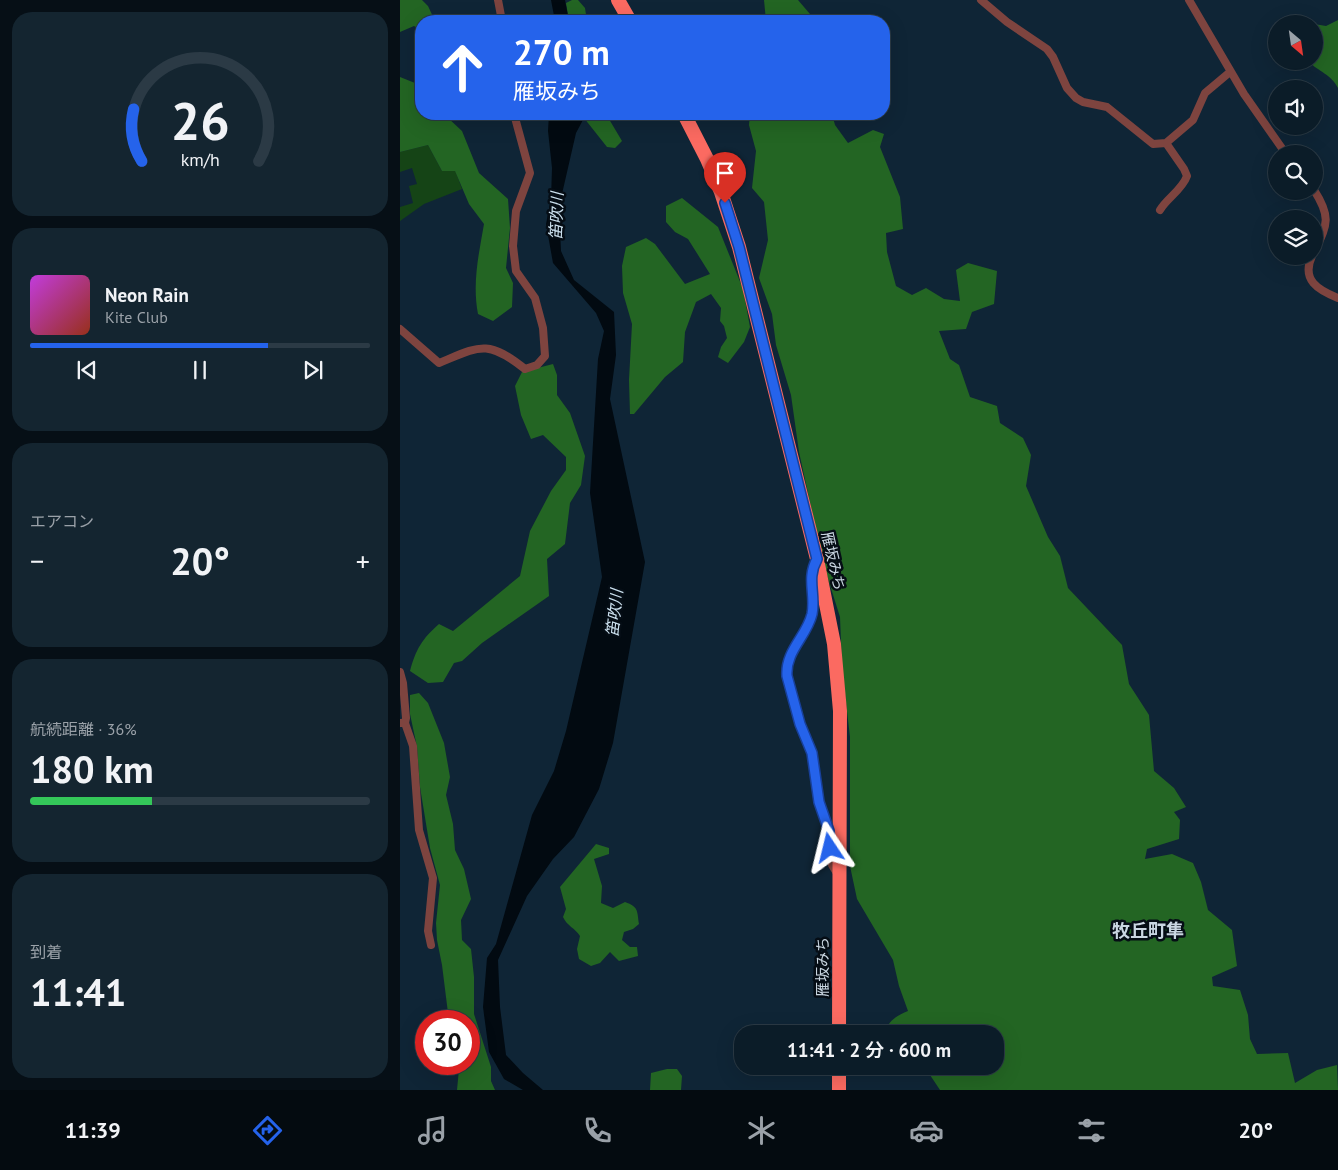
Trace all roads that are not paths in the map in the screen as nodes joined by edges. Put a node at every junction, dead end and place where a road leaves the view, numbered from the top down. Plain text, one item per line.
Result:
1 (498, 0) edge
2 (618, 0) edge
3 (981, 0) edge
4 (1189, 0) edge
5 (501, 15) edge
6 (627, 15) edge
7 (1230, 72) junction
8 (516, 120) edge
9 (687, 120) edge
10 (1166, 143) junction
11 (1280, 145) edge
12 (1321, 200) edge
13 (1160, 210) dead end
14 (1323, 233) edge
15 (1308, 265) edge
16 (1338, 298) edge
17 (400, 329) edge
18 (817, 559) junction
19 (400, 672) edge
20 (402, 723) edge
21 (840, 878) junction
22 (431, 945) dead end
23 (839, 1025) edge
24 (839, 1075) edge
25 (839, 1090) edge

1 - 5 street
2 - 6 highway
3 - 10 street
4 - 7 street
7 - 10 street
7 - 11 street
8 - 17 street
9 - 18 highway, 雁坂みち
10 - 13 street
12 - 14 street
15 - 16 street
18 - 21 highway, 雁坂みち
18 - 21 street
19 - 20 street
20 - 22 street
21 - 23 highway, 雁坂みち
24 - 25 highway

